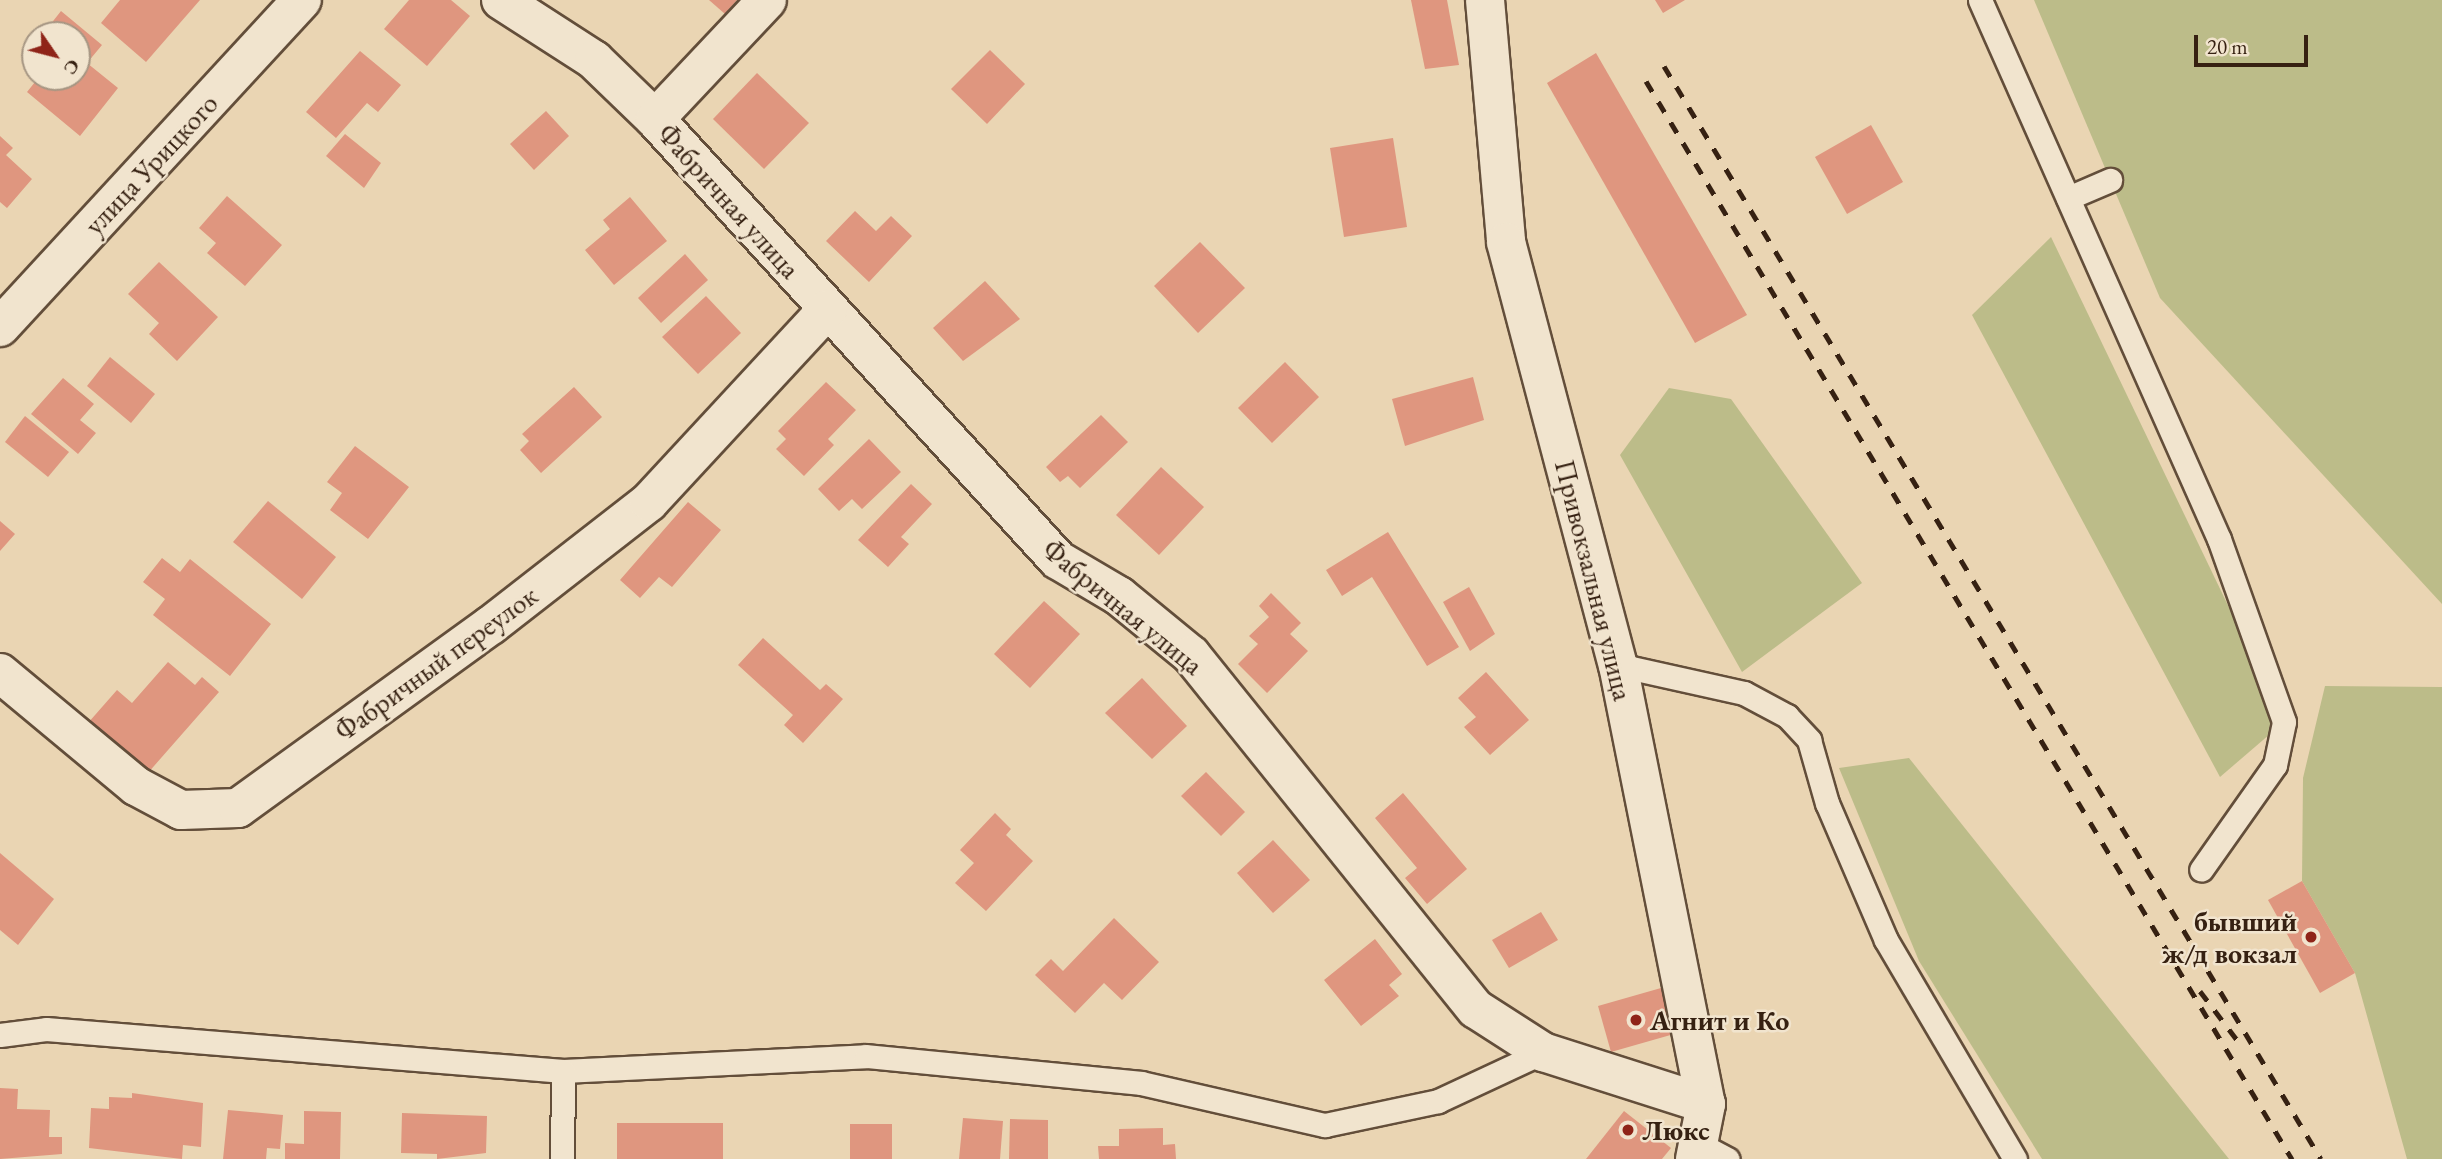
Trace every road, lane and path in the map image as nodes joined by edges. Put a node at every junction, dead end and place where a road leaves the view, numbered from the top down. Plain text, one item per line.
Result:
1 (302, 0) edge
2 (501, 0) edge
3 (767, 0) edge
4 (1485, 0) edge
5 (1980, 0) edge
6 (655, 119) junction
7 (2110, 180) dead end
8 (2068, 198) junction
9 (828, 309) junction
10 (0, 327) edge
11 (1618, 665) junction
12 (0, 673) edge
13 (2201, 870) dead end
14 (0, 1035) edge
15 (1543, 1052) junction
16 (563, 1071) junction
17 (1706, 1104) junction
18 (1708, 1154) edge
19 (562, 1159) edge
20 (2015, 1159) edge

1 - 10 street, улица Урицкого
2 - 6 street, Фабричная улица
3 - 6 street
4 - 11 street, Привокзальная улица
5 - 8 lane
6 - 9 street, Фабричная улица
7 - 8 lane
8 - 13 lane
9 - 12 street, Фабричный переулок
9 - 15 street, Фабричная улица
11 - 17 street, Привокзальная улица
11 - 20 lane
14 - 16 lane
15 - 16 lane
15 - 17 street, Фабричная улица
16 - 19 lane
17 - 18 street, Привокзальная улица

